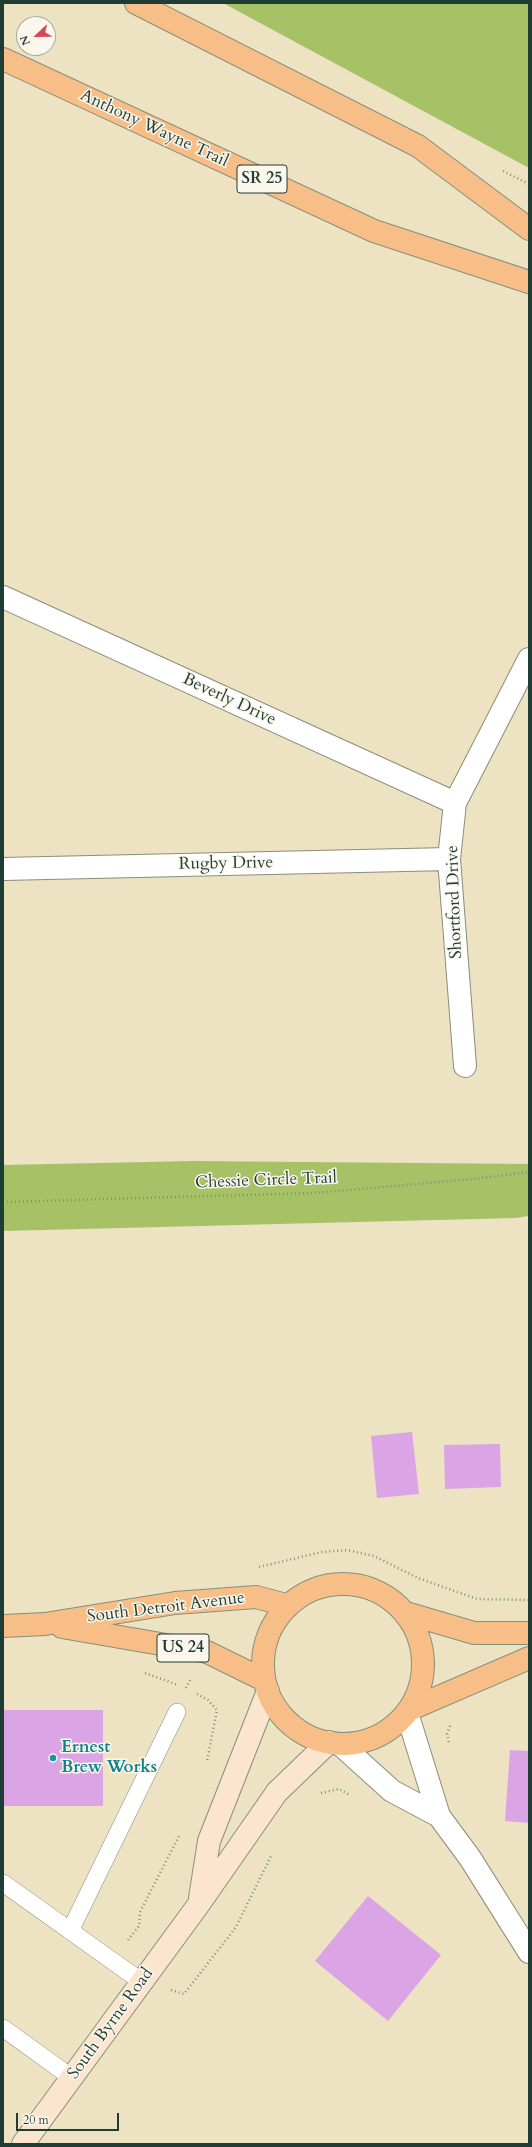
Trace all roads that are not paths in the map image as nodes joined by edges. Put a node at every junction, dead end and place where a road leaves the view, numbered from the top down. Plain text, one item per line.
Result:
1 (136, 3) edge
2 (3, 59) edge
3 (529, 229) edge
4 (529, 282) edge
5 (3, 597) edge
6 (529, 659) edge
7 (455, 803) junction
8 (449, 859) junction
9 (3, 869) edge
10 (465, 1066) dead end
11 (286, 1605) junction
12 (406, 1613) junction
13 (45, 1624) junction
14 (3, 1626) edge
15 (529, 1633) edge
16 (529, 1658) edge
17 (266, 1686) junction
18 (409, 1711) junction
19 (177, 1712) dead end
20 (335, 1744) junction
21 (439, 1816) junction
22 (3, 1883) edge
23 (199, 1904) junction
24 (70, 1931) junction
25 (529, 1952) edge
26 (142, 1982) junction
27 (3, 2028) edge
28 (72, 2078) junction
29 (23, 2144) edge

1 - 3 main road
2 - 4 main road, Anthony Wayne Trail / SR 25
5 - 7 street, Beverly Drive
6 - 7 street, Shortford Drive
7 - 8 street, Shortford Drive
8 - 9 street, Rugby Drive
8 - 10 street, Shortford Drive
11 - 12 main road
11 - 13 main road, South Detroit Avenue / US 24
11 - 17 main road
12 - 15 main road
12 - 18 main road
13 - 14 main road, South Detroit Avenue / US 24
13 - 17 main road, South Detroit Avenue / US 24
16 - 18 main road
17 - 20 main road
17 - 23 main road, South Byrne Road
18 - 20 main road
18 - 21 street
19 - 24 lane
20 - 21 street
20 - 23 main road, South Byrne Road
21 - 25 street
22 - 24 lane
23 - 26 main road, South Byrne Road
24 - 26 lane
26 - 28 main road, South Byrne Road
27 - 28 lane
28 - 29 main road, South Byrne Road

